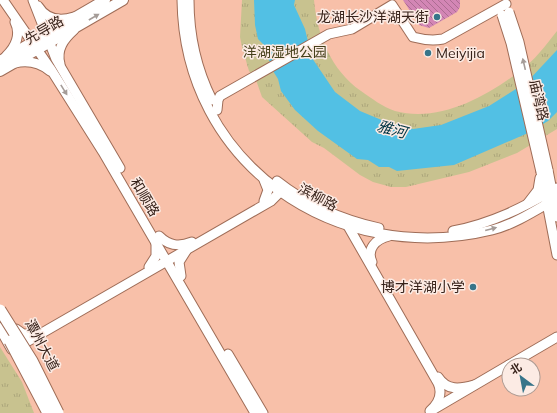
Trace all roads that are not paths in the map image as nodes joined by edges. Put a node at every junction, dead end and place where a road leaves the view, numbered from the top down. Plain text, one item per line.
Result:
1 (33, 0) edge
2 (105, 0) edge
3 (124, 0) edge
4 (184, 1) edge
5 (5, 3) edge
6 (502, 6) edge
7 (79, 20) junction
8 (47, 39) junction
9 (35, 46) junction
10 (0, 61) edge
11 (14, 64) junction
12 (57, 71) junction
13 (0, 72) edge
14 (209, 94) junction
15 (219, 95) junction
16 (217, 110) junction
17 (544, 171) junction
18 (261, 176) junction
19 (557, 177) edge
20 (280, 187) junction
21 (552, 196) edge
22 (291, 199) junction
23 (267, 201) junction
24 (523, 213) junction
25 (557, 217) edge
26 (348, 226) junction
27 (552, 228) junction
28 (391, 236) junction
29 (157, 239) junction
30 (191, 245) junction
31 (557, 255) edge
32 (168, 258) junction
33 (147, 270) junction
34 (180, 280) junction
35 (0, 303) edge
36 (0, 310) edge
37 (0, 325) edge
38 (0, 328) edge
39 (16, 329) junction
40 (37, 334) junction
41 (556, 339) edge
42 (23, 342) junction
43 (12, 348) junction
44 (30, 355) junction
45 (523, 357) edge
46 (532, 357) edge
47 (501, 370) edge
48 (501, 376) edge
49 (474, 385) junction
50 (432, 412) edge
51 (43, 413) edge
52 (48, 413) edge
53 (59, 413) edge
54 (255, 413) edge
55 (263, 413) edge

1 - 7 main road
1 - 8 main road, 和顺路
2 - 7 main road, 先导路
7 -> 3 main road, 先导路
4 - 14 main road, 滨柳路
4 - 18 main road, 滨柳路
5 - 9 main road, 和顺路
5 - 10 main road
6 - 15 main road
6 - 17 main road, 庙湾路, bridge
7 - 8 main road, 先导路
7 - 12 main road
8 - 9 main road, 先导路
8 - 12 main road, 和顺路
9 - 10 main road, 先导路
9 - 11 main road, 先导路
9 - 12 main road, 和顺路
11 - 12 main road
11 - 13 main road, 先导路
12 - 29 main road, 和顺路
14 - 15 main road
14 - 16 main road, 滨柳路
15 - 16 main road
16 - 20 main road, 滨柳路
17 - 19 main road
17 - 21 main road, 庙湾路
17 - 24 main road
18 - 20 main road, 滨柳路
18 - 23 main road
20 - 22 main road, 滨柳路
20 - 23 main road
20 - 24 main road, 滨柳路
21 - 24 main road, 滨柳路
21 - 25 main road, 庙湾路
21 - 27 main road, 庙湾路
22 - 23 main road
22 - 26 main road, 滨柳路
23 - 30 main road
24 - 27 main road
28 -> 24 main road, 滨柳路
26 - 28 main road, 滨柳路
26 - 50 main road
27 - 31 main road, 庙湾路
28 - 49 main road
29 - 30 main road
29 - 32 main road, 和顺路
29 - 33 main road
30 - 32 main road
30 - 34 main road
32 - 33 main road
32 - 34 main road, 和顺路
33 - 34 main road
33 - 40 main road
34 - 54 main road, 和顺路
34 - 55 main road, 和顺路
35 - 39 main road, 潭州大道
36 - 53 highway, 潭州大道, bridge
37 - 52 highway, 潭州大道, bridge
38 - 43 main road, 潭州大道
39 - 40 main road
39 - 42 main road, 潭州大道
40 - 42 main road
40 - 44 main road
41 - 45 main road
41 - 46 main road
42 - 43 main road
42 - 44 main road, 潭州大道
43 - 51 main road, 潭州大道
44 - 53 main road, 潭州大道
47 - 49 main road
48 - 50 main road
49 - 50 main road

